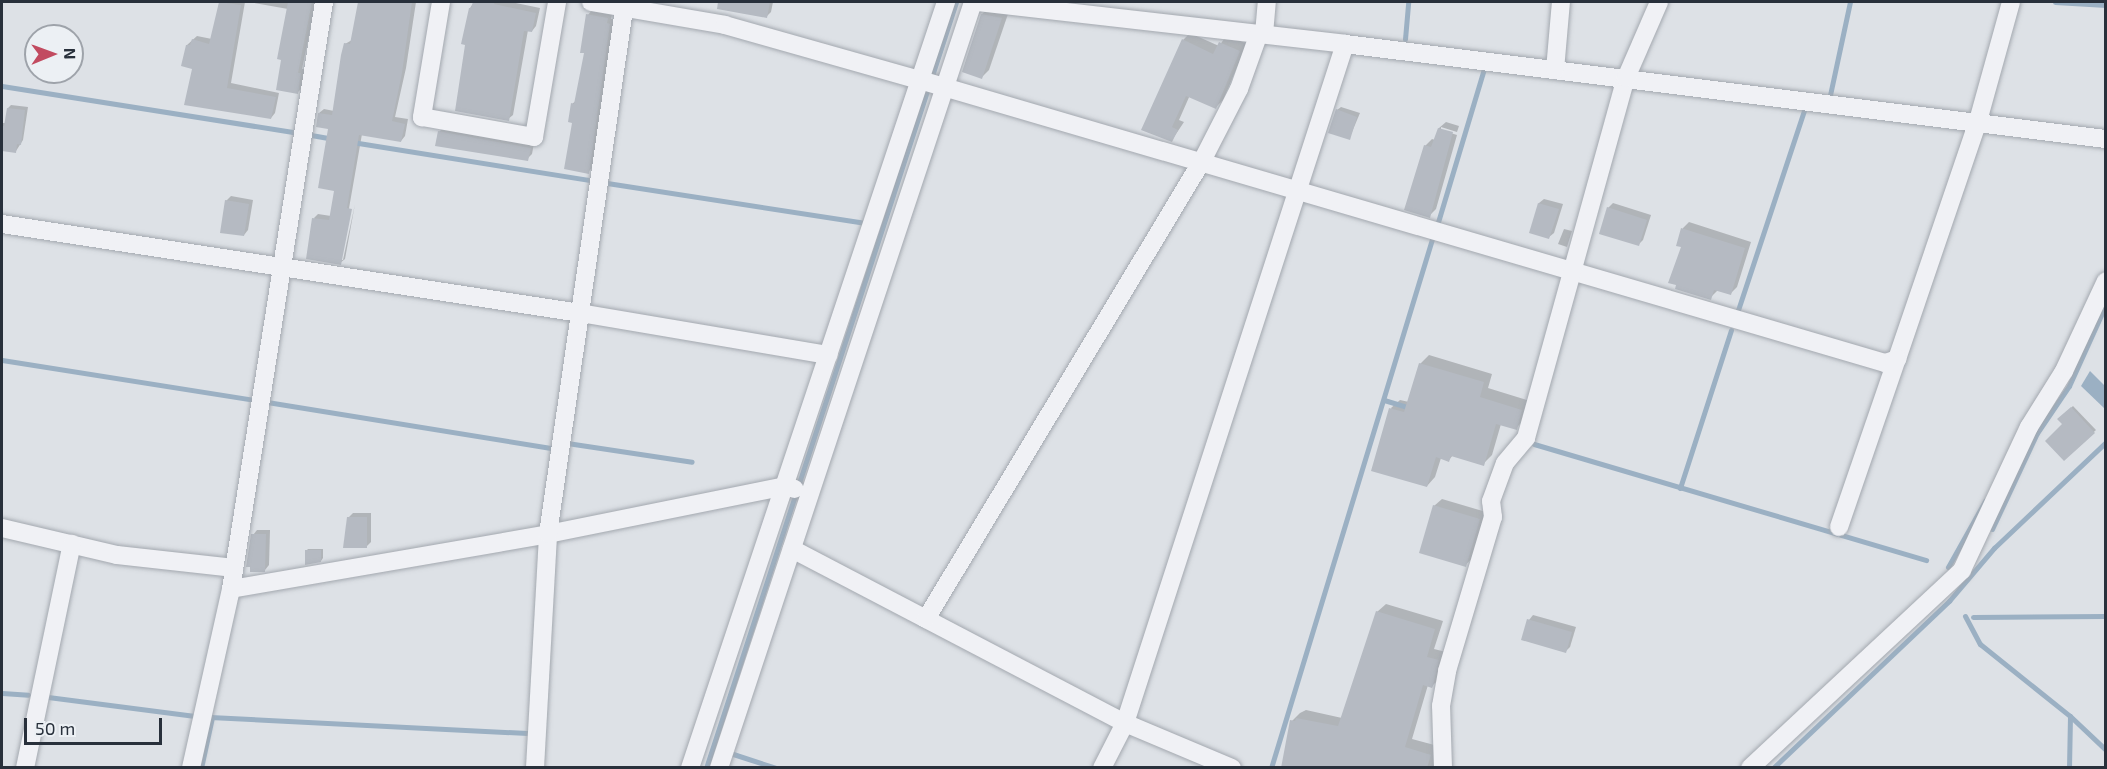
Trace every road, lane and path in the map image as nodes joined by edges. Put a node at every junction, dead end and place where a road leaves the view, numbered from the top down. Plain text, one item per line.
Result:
1 (324, 2) edge
2 (441, 2) edge
3 (557, 2) edge
4 (591, 2) edge
5 (946, 2) edge
6 (973, 2) edge
7 (978, 2) edge
8 (1267, 2) edge
9 (1561, 2) edge
10 (1659, 2) edge
11 (2012, 2) edge
12 (624, 4) edge
13 (1262, 34) junction
14 (1346, 44) junction
15 (1555, 69) junction
16 (1626, 78) junction
17 (933, 83) junction
18 (1978, 121) junction
19 (2106, 139) edge
20 (1203, 161) junction
21 (1299, 190) junction
22 (2, 224) edge
23 (282, 268) junction
24 (1572, 271) junction
25 (2106, 281) edge
26 (580, 313) junction
27 (828, 355) junction
28 (1897, 359) junction
29 (798, 490) junction
30 (1839, 527) dead end
31 (2, 528) edge
32 (548, 534) junction
33 (72, 544) junction
34 (792, 549) junction
35 (234, 568) junction
36 (231, 589) junction
37 (926, 619) junction
38 (1125, 723) junction
39 (25, 768) edge
40 (191, 768) edge
41 (535, 768) edge
42 (690, 768) edge
43 (719, 768) edge
44 (1102, 768) edge
45 (1232, 768) edge
46 (1443, 768) edge
47 (1750, 768) edge

1 - 23 street
2 - 3 street
4 - 12 street
5 - 17 street
6 - 17 street
7 - 13 street
8 - 13 street
9 - 15 street
10 - 16 street
11 - 18 street
12 - 17 street
12 - 26 street
13 - 14 street
13 - 20 street
14 - 15 street
14 - 21 street
15 - 16 street
16 - 18 street
16 - 24 street
17 - 20 street
17 - 27 street
17 - 29 street
18 - 19 street
18 - 28 street
20 - 21 street
20 - 37 street
21 - 24 street
21 - 38 street
22 - 23 street
23 - 26 street
23 - 35 street
24 - 28 street
24 - 46 street
25 - 47 street
26 - 27 street
26 - 32 street
27 - 29 street
28 - 30 street
29 - 32 street
29 - 34 street
29 - 42 street
31 - 33 street
32 - 36 street
32 - 41 street
33 - 35 street
33 - 39 street
34 - 37 street
34 - 43 street
35 - 36 street
36 - 40 street
37 - 38 street
38 - 44 street
38 - 45 street

